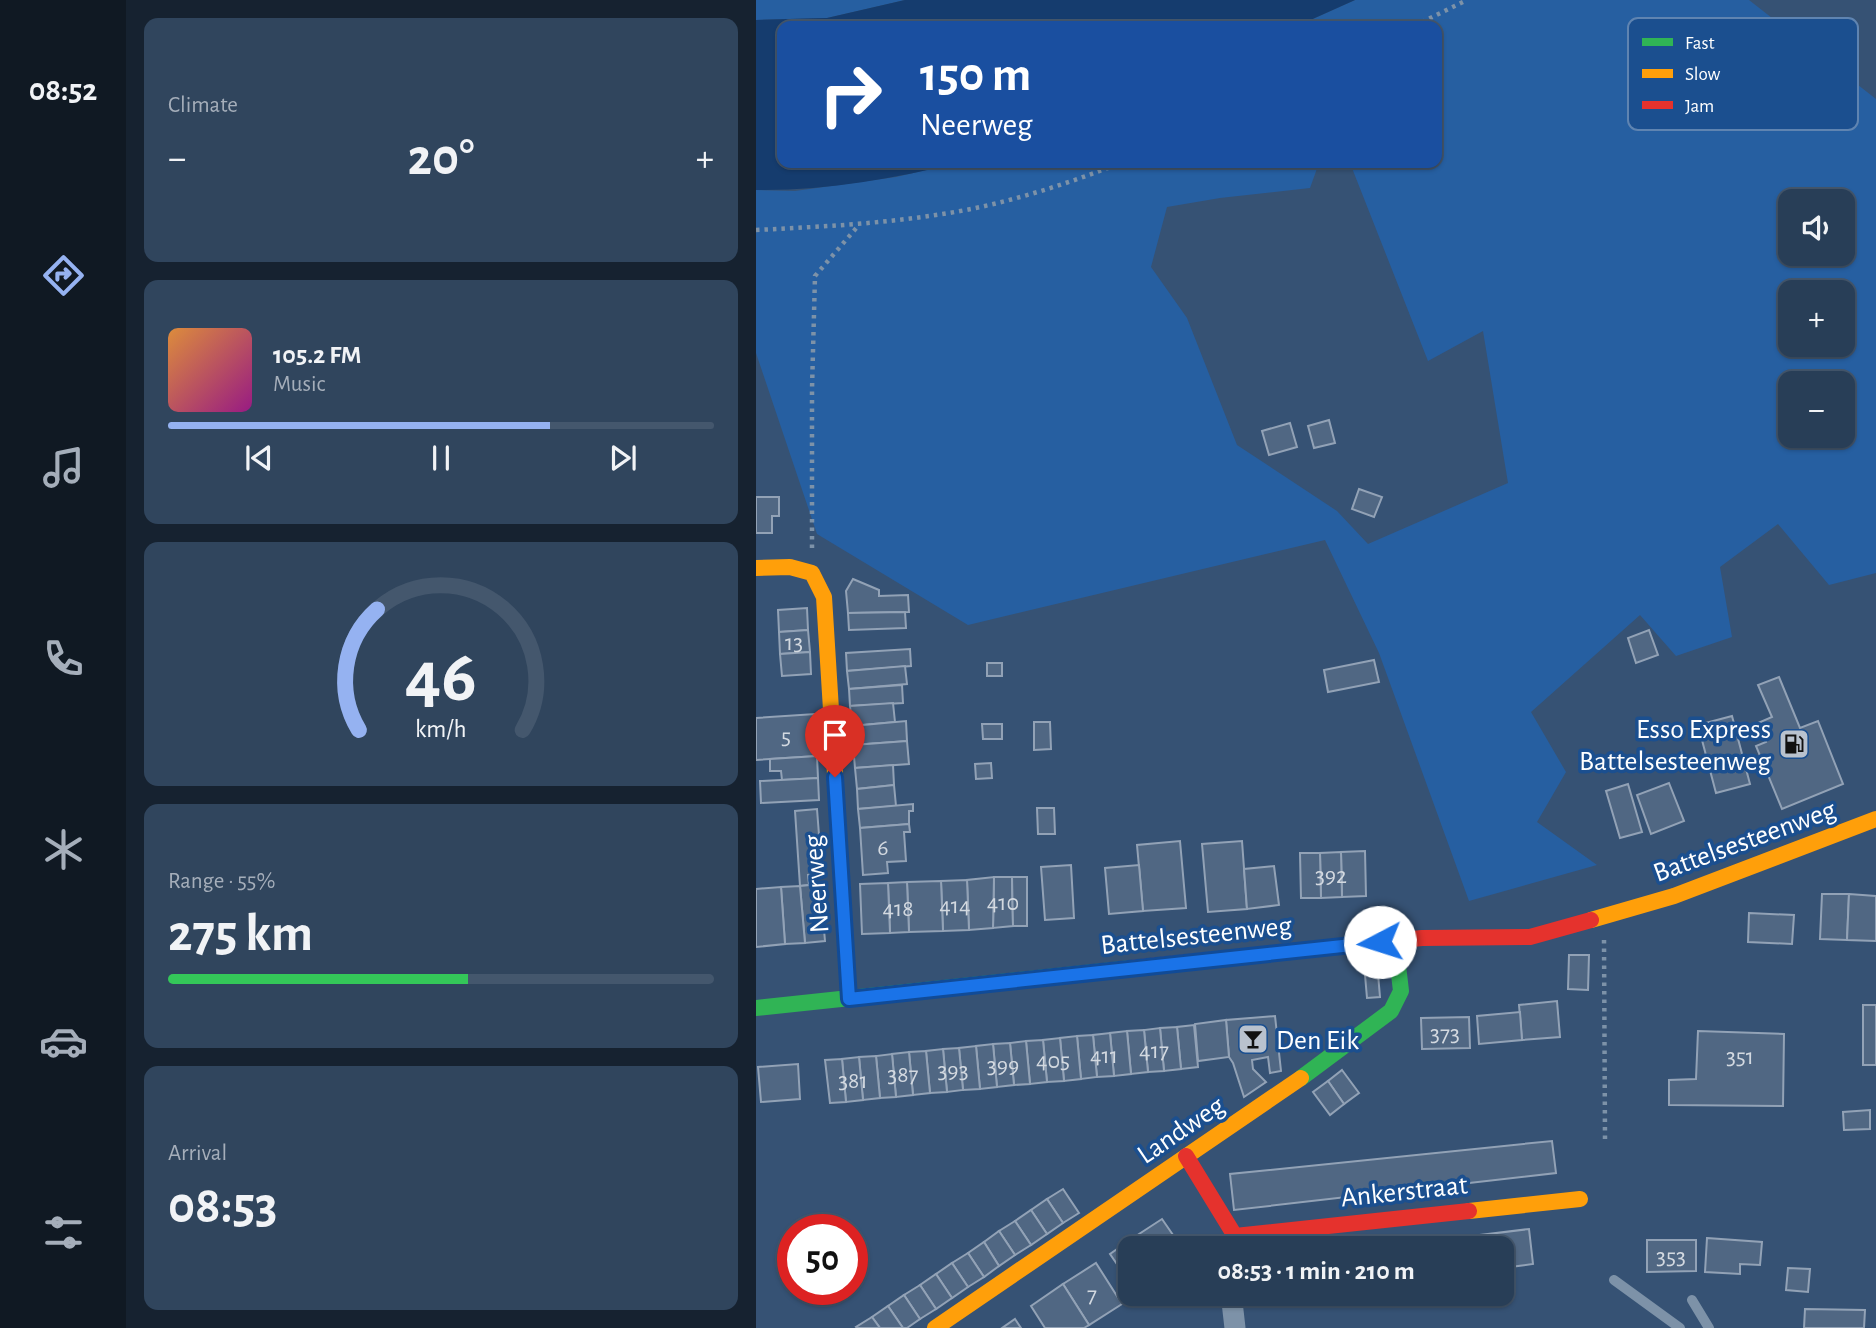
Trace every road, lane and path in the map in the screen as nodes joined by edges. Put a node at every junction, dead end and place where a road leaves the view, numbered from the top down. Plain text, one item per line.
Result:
1 (1467, 0) edge
2 (1424, 21) edge
3 (1108, 168) edge
4 (859, 225) junction
5 (756, 230) edge
6 (756, 568) edge
7 (813, 573) junction
8 (1876, 819) edge
9 (1604, 916) junction
10 (1395, 940) junction
11 (849, 999) junction
12 (756, 1008) edge
13 (1605, 1139) dead end
14 (1186, 1156) junction
15 (1580, 1199) dead end
16 (1229, 1236) edge
17 (1281, 1236) edge
18 (1614, 1280) dead end
19 (1692, 1300) dead end
20 (1233, 1306) edge
21 (936, 1328) edge
22 (1236, 1328) edge
23 (1680, 1328) edge
24 (1709, 1328) edge

1 - 2 path
3 - 4 path
4 - 5 path
4 - 7 path
6 - 7 street
7 - 11 street, Neerweg
8 - 9 street, Battelsesteenweg
9 - 10 street, Battelsesteenweg
9 - 13 path
10 - 11 street, Battelsesteenweg
10 - 14 street, Landweg
11 - 12 street, Battelsesteenweg
14 - 16 street, Ankerstraat
14 - 21 street, Landweg
15 - 17 street, Ankerstraat
18 - 23 lane
19 - 24 lane
20 - 22 street

